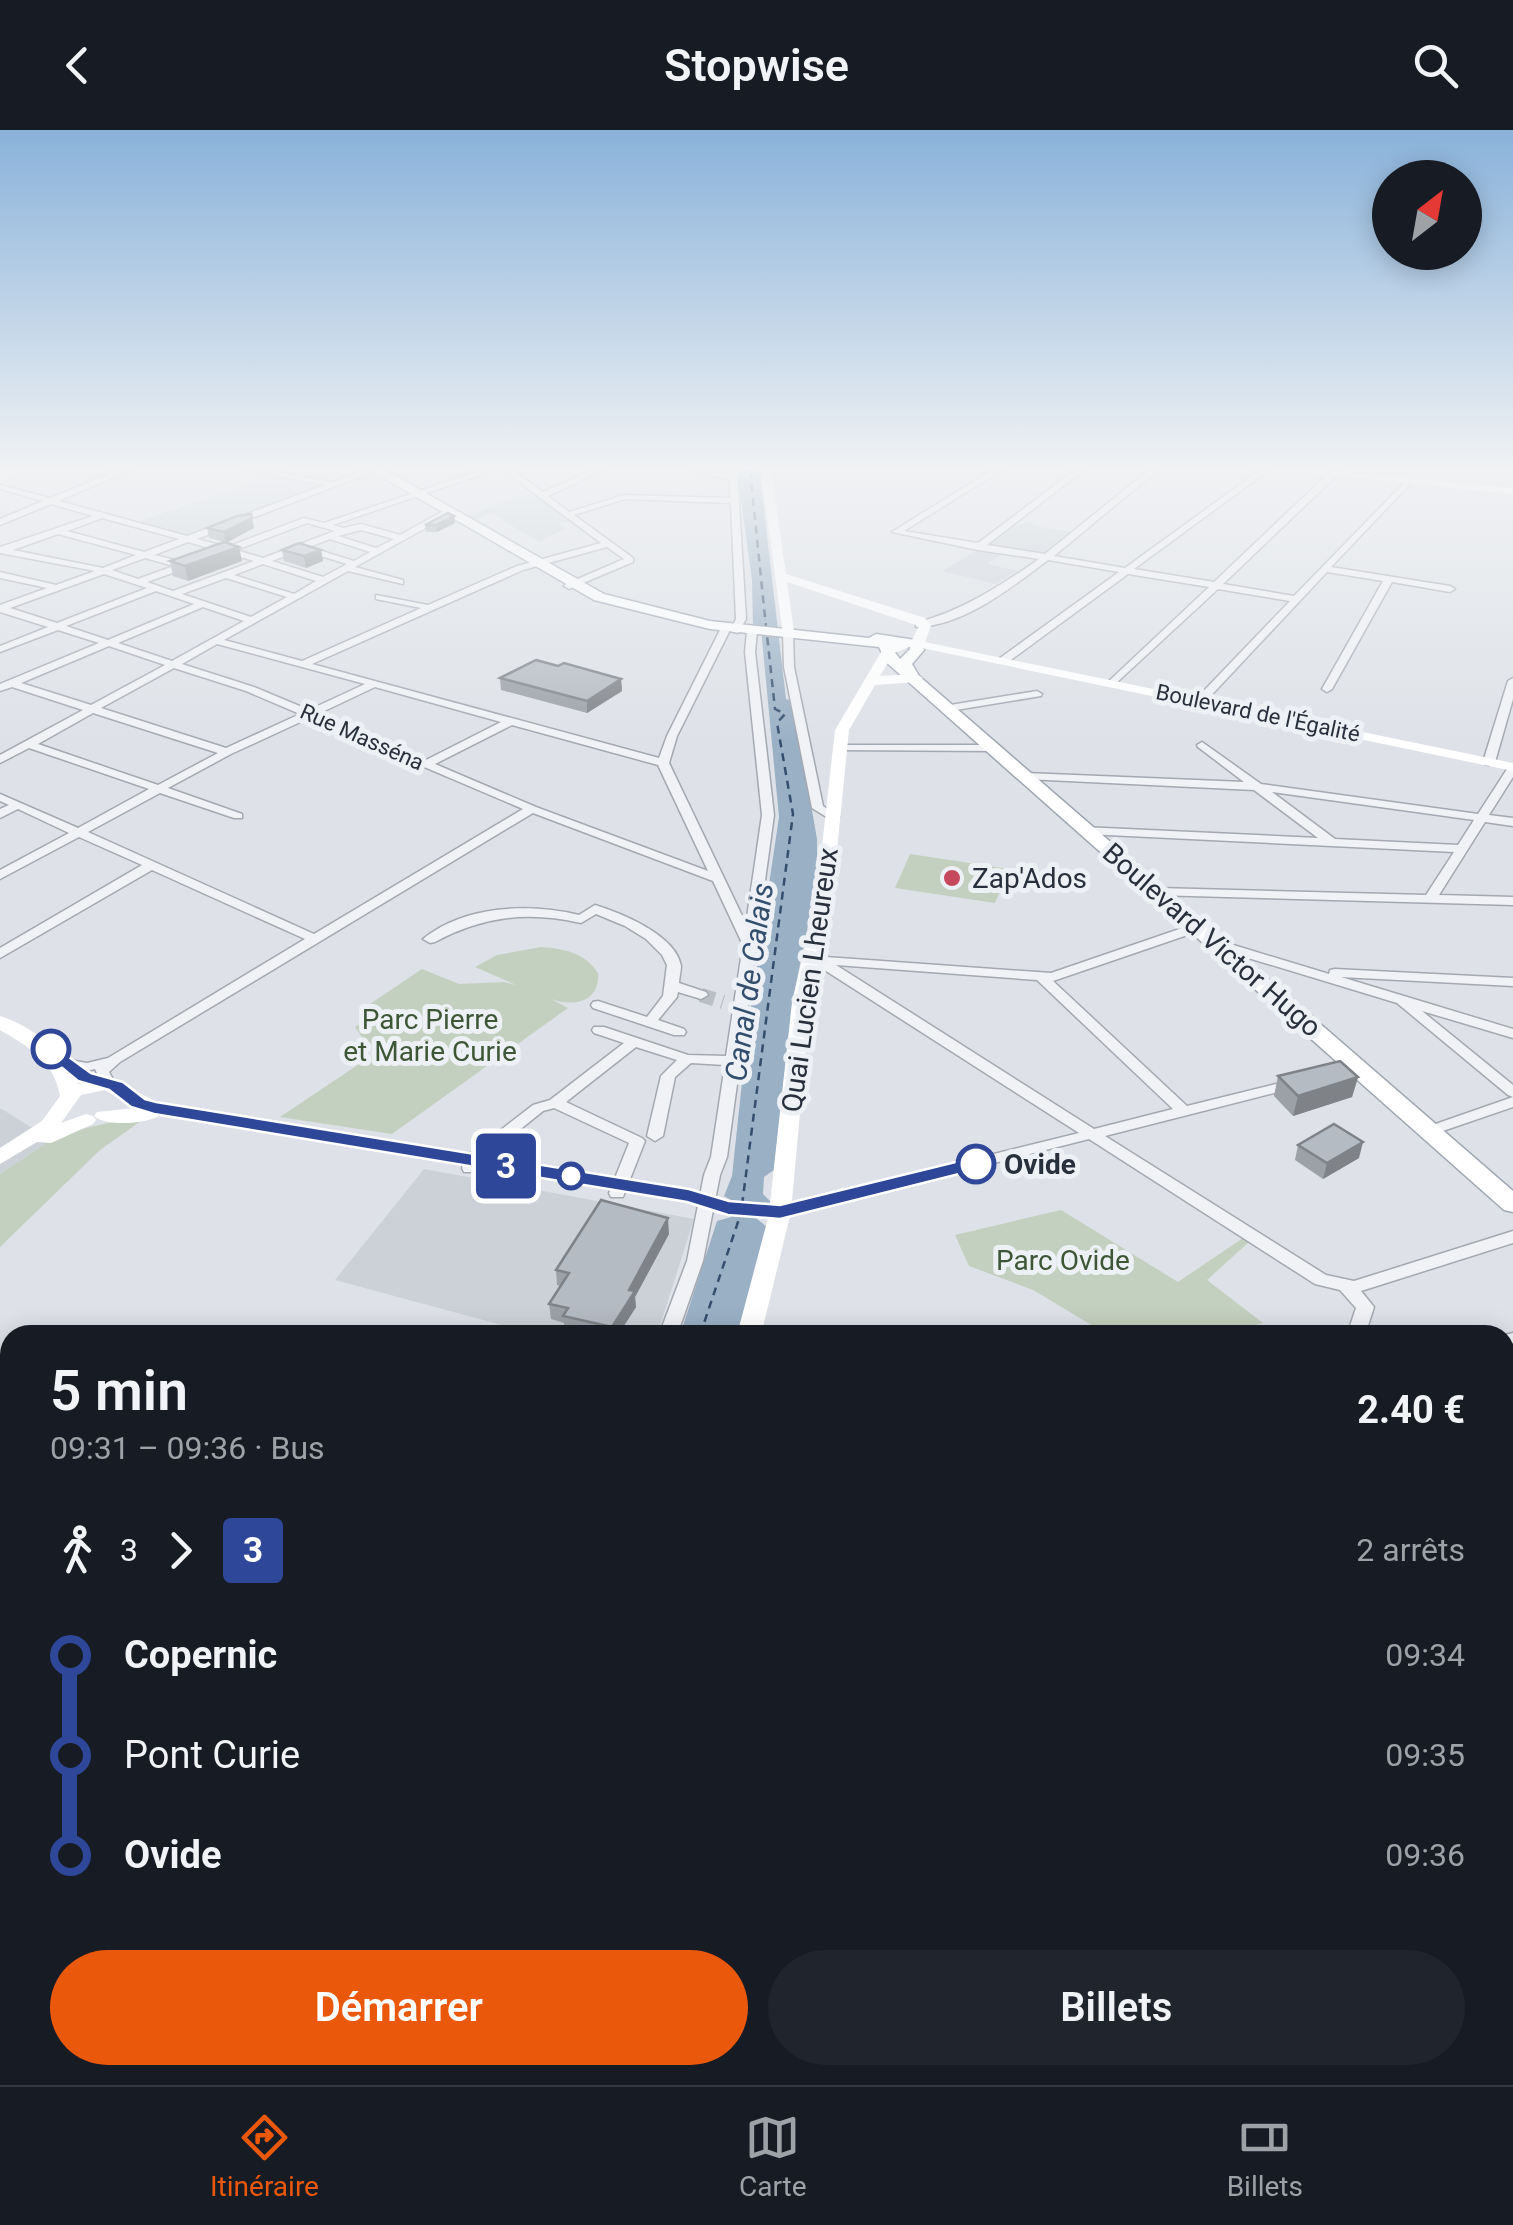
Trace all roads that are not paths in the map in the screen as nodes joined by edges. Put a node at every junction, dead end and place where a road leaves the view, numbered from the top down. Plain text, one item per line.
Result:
1 (56, 561) edge
2 (129, 561) edge
3 (170, 561) edge
4 (195, 561) edge
5 (263, 561) joint
6 (338, 561) edge
7 (359, 561) edge
8 (528, 561) edge
9 (543, 561) edge
10 (627, 561) edge
11 (738, 561) edge
12 (779, 561) edge
13 (1041, 561) edge
14 (1066, 561) edge
15 (1139, 561) edge
16 (1242, 561) edge
17 (1331, 561) edge
18 (533, 564) junction
19 (184, 566) junction
20 (351, 566) junction
21 (1324, 569) junction
22 (104, 570) junction
23 (1126, 571) junction
24 (0, 575) edge
25 (226, 575) junction
26 (781, 576) junction
27 (325, 580) junction
28 (1389, 580) junction
29 (138, 582) junction
30 (400, 582) dead end
31 (571, 585) junction
32 (1215, 586) junction
33 (57, 588) junction
34 (156, 588) junction
35 (1450, 589) dead end
36 (174, 594) junction
37 (379, 597) dead end
38 (295, 598) junction
39 (1296, 599) junction
40 (203, 604) junction
41 (426, 606) junction
42 (1, 609) edge
43 (254, 621) junction
44 (918, 622) junction
45 (56, 628) junction
46 (735, 630) junction
47 (788, 632) junction
48 (218, 641) junction
49 (108, 644) junction
50 (905, 646) junction
51 (0, 649) edge
52 (1004, 660) junction
53 (303, 664) junction
54 (175, 665) junction
55 (914, 676) junction
56 (1513, 681) edge
57 (870, 682) junction
58 (376, 683) junction
59 (1113, 683) junction
60 (6, 685) edge
61 (1327, 689) dead end
62 (1037, 694) dead end
63 (1200, 701) junction
64 (950, 708) junction
65 (95, 710) junction
66 (309, 714) junction
67 (511, 721) junction
68 (1202, 745) dead end
69 (32, 746) junction
70 (840, 748) junction
71 (994, 748) junction
72 (227, 752) junction
73 (0, 760) edge
74 (1489, 762) junction
75 (662, 763) junction
76 (424, 764) junction
77 (1513, 768) edge
78 (1026, 776) junction
79 (1258, 787) junction
80 (160, 788) junction
81 (0, 797) edge
82 (18, 806) junction
83 (532, 809) junction
84 (0, 814) edge
85 (238, 816) dead end
86 (833, 817) junction
87 (1483, 818) junction
88 (1513, 822) edge
89 (1087, 830) junction
90 (78, 832) junction
91 (1331, 842) junction
92 (1462, 849) junction
93 (150, 865) junction
94 (0, 875) edge
95 (718, 879) junction
96 (1158, 892) junction
97 (1430, 899) junction
98 (1513, 901) edge
99 (1197, 927) junction
100 (430, 938) dead end
101 (315, 939) junction
102 (1217, 944) junction
103 (751, 948) junction
104 (0, 954) edge
105 (813, 959) junction
106 (1326, 975) junction
107 (1042, 978) junction
108 (1513, 982) edge
109 (674, 986) junction
110 (701, 995) tunnel mouth
111 (1397, 998) junction
112 (723, 1002) tunnel mouth
113 (598, 1004) dead end
114 (742, 1008) junction
115 (0, 1022) edge
116 (649, 1022) junction
117 (600, 1030) dead end
118 (679, 1032) dead end
119 (18, 1033) junction
120 (1513, 1034) edge
121 (634, 1042) junction
122 (115, 1059) junction
123 (687, 1059) junction
124 (734, 1062) junction
125 (70, 1064) junction
126 (1309, 1080) edge
127 (110, 1086) junction
128 (1513, 1092) edge
129 (66, 1101) junction
130 (1513, 1102) edge
131 (555, 1103) junction
132 (1185, 1112) junction
133 (95, 1118) junction
134 (1430, 1131) junction
135 (1094, 1134) junction
136 (655, 1136) dead end
137 (0, 1158) edge
138 (472, 1164) junction
139 (0, 1166) edge
140 (619, 1189) junction
141 (1513, 1204) edge
142 (714, 1205) junction
143 (780, 1212) junction
144 (1513, 1237) edge
145 (1346, 1287) junction
146 (672, 1325) edge
147 (752, 1325) edge
148 (1360, 1325) edge

1 - 22 street
2 - 22 street
3 - 19 street
4 - 19 street
5 - 25 street
5 - 27 street
6 - 20 street
7 - 20 street
8 - 18 main road, Boulevard de l'Égalité
9 - 18 street
10 - 31 street
11 - 46 street
12 - 26 street
13 - 44 street
14 - 23 street
15 - 23 street
16 - 32 street
17 - 21 street
18 - 31 main road, Boulevard de l'Égalité
18 - 41 street
19 - 29 street
20 - 27 street
20 - 30 street
21 - 28 street
21 - 39 street
22 - 29 street
22 - 33 street
23 - 32 street
23 - 52 street
24 - 33 street
25 - 36 street
25 - 38 street
26 - 44 street
26 - 47 street
27 - 38 street
28 - 35 street
28 - 61 street
29 - 34 street
31 - 46 main road, Boulevard de l'Égalité
32 - 39 street
32 - 59 street
33 - 42 street
34 - 36 street
34 - 45 street
36 - 40 street
37 - 41 street
38 - 43 street
39 - 63 street
40 - 43 street
40 - 49 street
41 - 53 street
42 - 45 street, Rue Masséna
43 - 48 street
44 - 50 street
45 - 49 street, Rue Masséna
45 - 51 street
46 - 47 main road, Boulevard de l'Égalité
46 - 75 street
46 - 103 street
47 - 50 main road, Boulevard de l'Égalité
47 - 86 street, Quai Lucien Lheureux
48 - 53 street
48 - 54 street
49 - 54 street, Rue Masséna
49 - 60 street
50 - 52 street, Boulevard de l'Égalité
50 - 55 main road, Boulevard Victor Hugo
50 - 55 main road
50 - 57 street
52 - 59 street, Boulevard de l'Égalité
53 - 58 street
54 - 65 street
54 - 66 street, Rue Masséna
55 - 57 street
55 - 64 main road, Boulevard Victor Hugo
56 - 74 street
57 - 70 street
58 - 66 street
58 - 67 street
59 - 63 street, Boulevard de l'Égalité
60 - 65 street
62 - 64 street
63 - 74 street, Boulevard de l'Égalité
64 - 71 main road, Boulevard Victor Hugo
65 - 69 street
65 - 72 street
66 - 72 street
66 - 76 street, Rue Masséna
67 - 75 street
67 - 76 street
68 - 79 street
69 - 73 street
69 - 80 street
70 - 71 street
70 - 86 street
71 - 78 main road, Boulevard Victor Hugo
72 - 80 street
74 - 77 street, Boulevard de l'Égalité
75 - 95 street
76 - 83 street, Rue Masséna
77 - 87 street
78 - 79 street
78 - 89 main road, Boulevard Victor Hugo
79 - 87 street
79 - 91 street
80 - 85 street
80 - 90 street
81 - 82 street
82 - 84 street
82 - 90 street
83 - 95 street, Rue Masséna
83 - 101 street
86 - 105 street, Quai Lucien Lheureux
87 - 88 street
87 - 92 street
89 - 91 street
89 - 96 main road, Boulevard Victor Hugo
90 - 93 street
90 - 94 street
91 - 92 street
92 - 97 street
93 - 101 street
93 - 104 street
95 - 103 street
96 - 97 street
96 - 99 main road, Boulevard Victor Hugo
97 - 98 street
99 - 102 main road, Boulevard Victor Hugo
99 - 107 street
100 - 109 street
101 - 122 street
102 - 106 street
102 - 134 main road, Boulevard Victor Hugo
103 - 114 street
105 - 107 street
105 - 135 street
105 - 143 street, Quai Lucien Lheureux
106 - 108 street
106 - 111 street
107 - 132 street
109 - 110 street
109 - 116 street
111 - 120 street
111 - 128 street
112 - 114 street
113 - 116 street
114 - 124 street
115 - 119 street
116 - 118 street
117 - 121 street
119 - 125 street
119 - 129 street
121 - 123 street
121 - 131 street
122 - 125 street
122 - 127 street
123 - 124 street
123 - 136 street
124 - 142 street
125 - 127 street
126 - 132 street
127 - 129 street
127 - 133 street
127 - 138 street
129 - 133 street
129 - 137 street
130 - 134 street
131 - 138 street
131 - 140 street
132 - 135 street
133 - 138 street
133 - 139 street
134 - 141 main road, Boulevard Victor Hugo
135 - 143 street
135 - 145 street
138 - 140 street
140 - 142 street
142 - 143 street
142 - 146 street
143 - 147 street, Quai Lucien Lheureux
144 - 145 street
145 - 148 street

